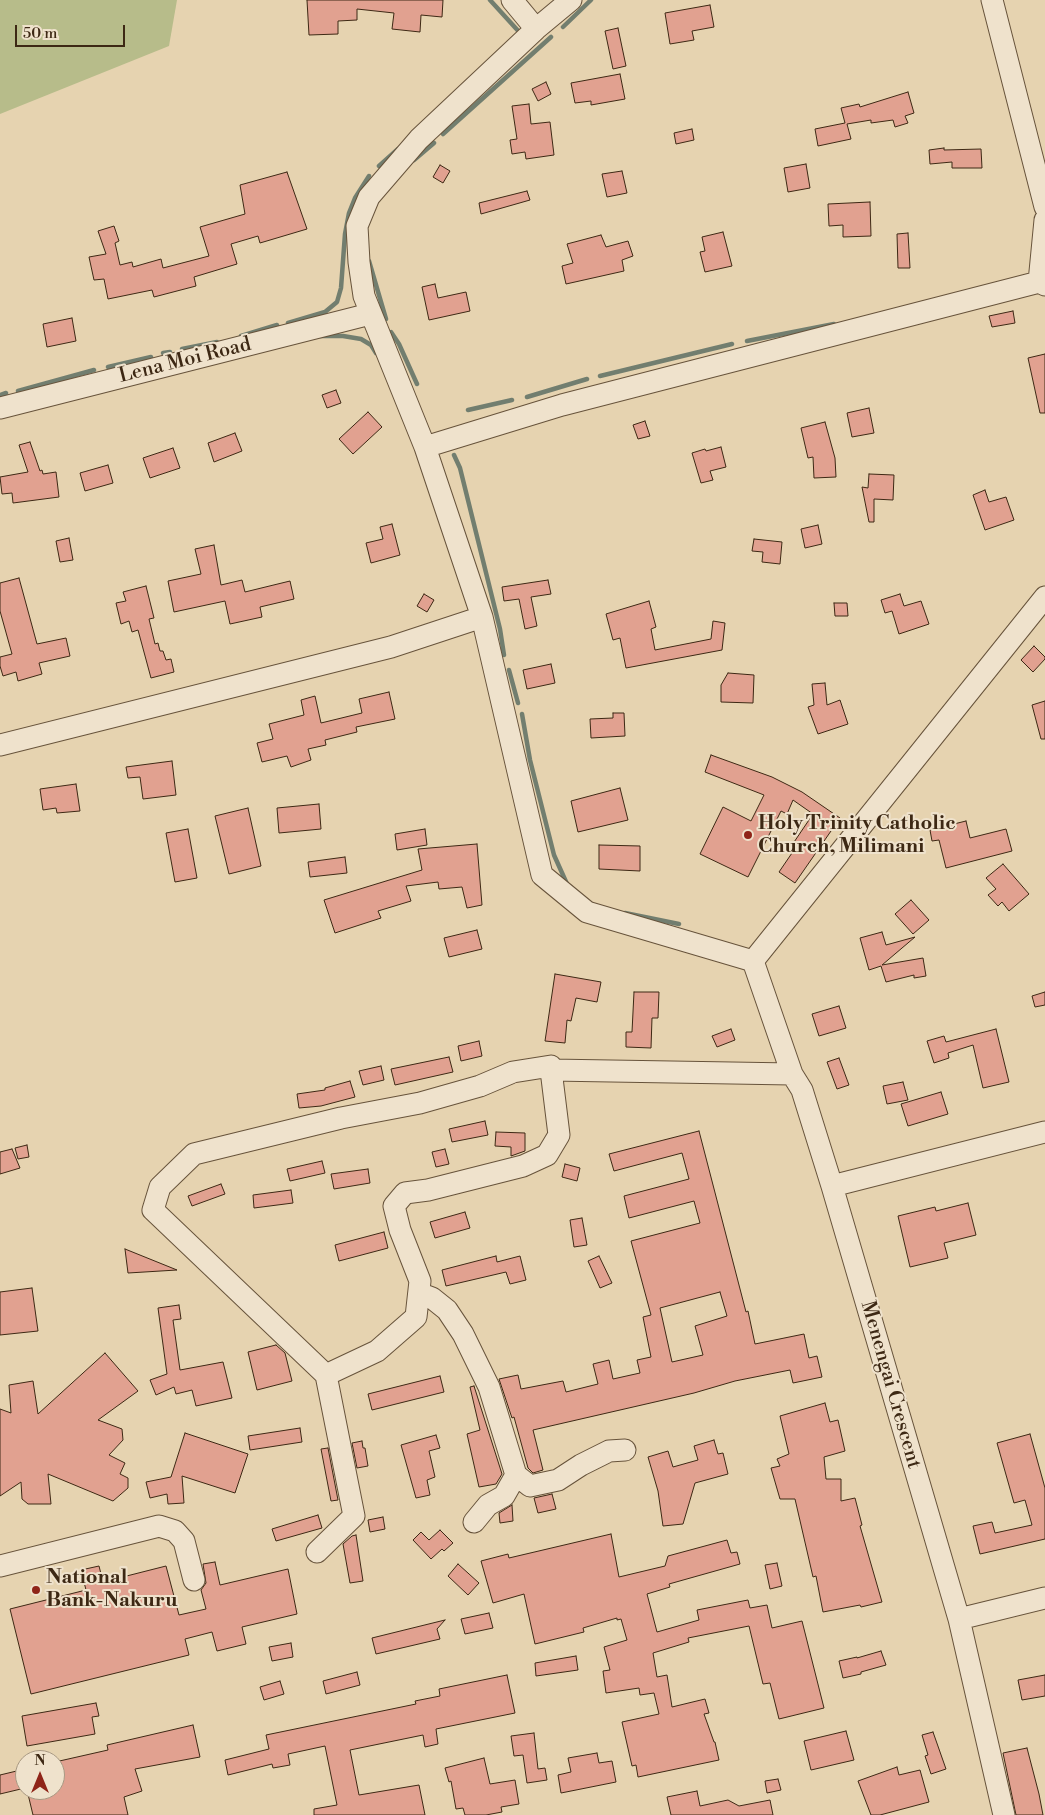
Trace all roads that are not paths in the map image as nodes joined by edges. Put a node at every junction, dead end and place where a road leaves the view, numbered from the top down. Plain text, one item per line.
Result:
1 (512, 0) edge
2 (571, 0) edge
3 (992, 0) edge
4 (536, 29) junction
5 (1045, 207) edge
6 (1045, 220) edge
7 (1042, 283) edge
8 (370, 314) junction
9 (0, 408) edge
10 (425, 447) junction
11 (1045, 597) edge
12 (482, 617) junction
13 (0, 745) edge
14 (753, 961) junction
15 (551, 1070) junction
16 (792, 1074) junction
17 (1045, 1132) edge
18 (832, 1186) junction
19 (419, 1293) junction
20 (326, 1375) junction
21 (625, 1450) dead end
22 (516, 1475) junction
23 (474, 1522) dead end
24 (317, 1552) dead end
25 (0, 1566) edge
26 (194, 1580) dead end
27 (1045, 1598) edge
28 (959, 1619) junction
29 (1004, 1815) edge

1 - 4 street
2 - 4 street
3 - 5 street
4 - 8 street
6 - 7 street
7 - 10 street
8 - 9 street, Lena Moi Road
8 - 10 street
10 - 12 street
11 - 14 street
12 - 13 street
12 - 14 street
14 - 16 street, Menengai Crescent
15 - 16 street
15 - 19 street
15 - 20 street
16 - 18 street, Menengai Crescent
17 - 18 street
18 - 28 street, Menengai Crescent
19 - 20 street
19 - 22 street
20 - 24 street
21 - 22 street
22 - 23 street
25 - 26 street
27 - 28 street
28 - 29 street, Menengai Crescent

